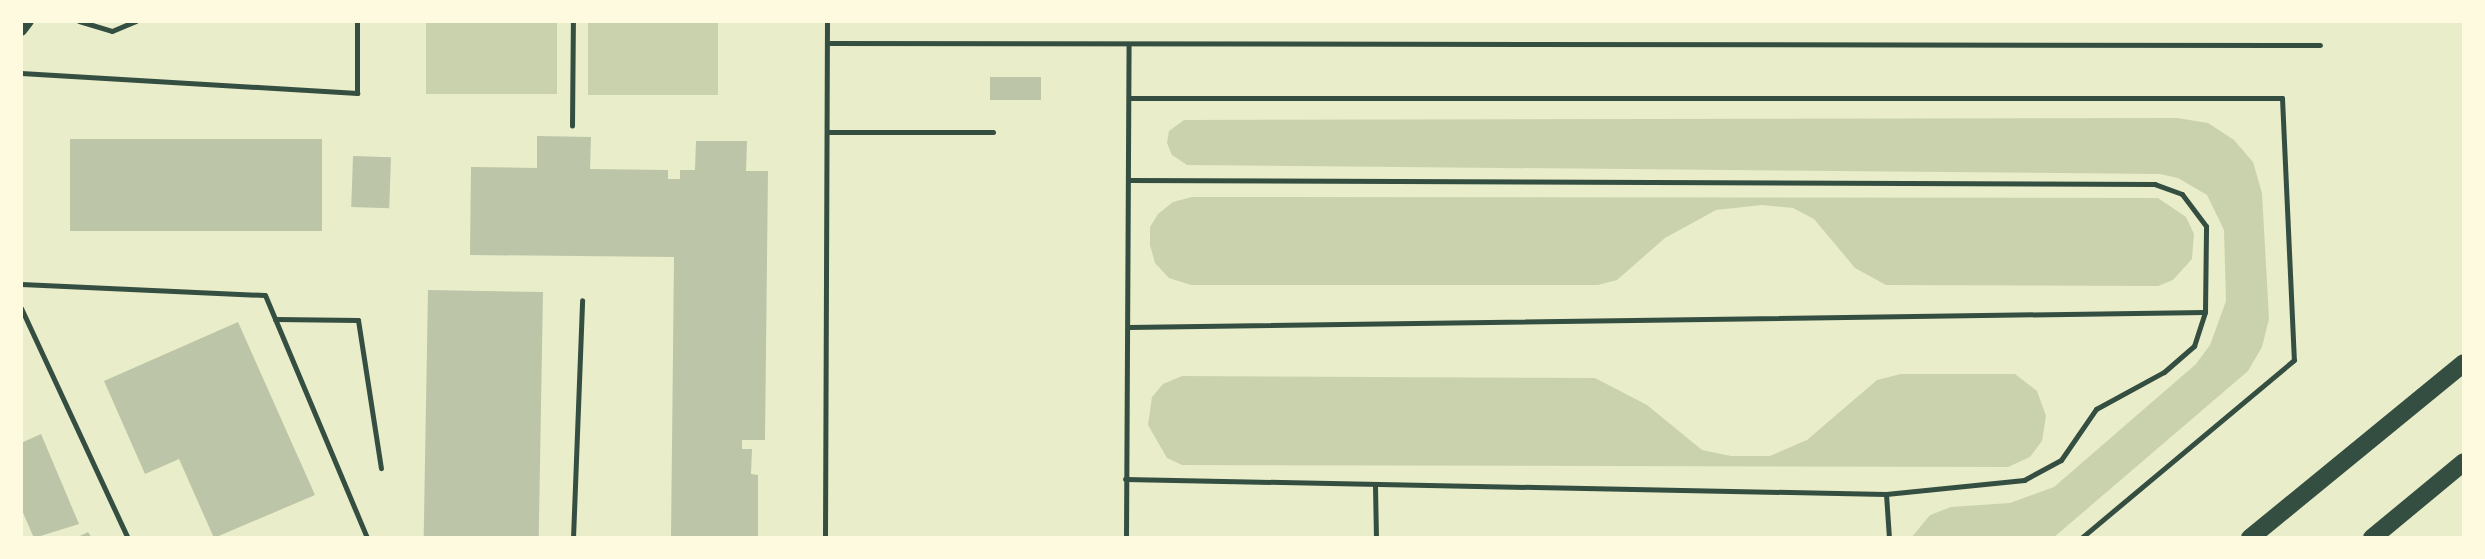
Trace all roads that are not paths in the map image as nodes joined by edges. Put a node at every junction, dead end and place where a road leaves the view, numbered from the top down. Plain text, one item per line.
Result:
1 (28, 21) edge
2 (79, 21) edge
3 (136, 21) edge
4 (357, 21) edge
5 (827, 21) edge
6 (21, 30) edge
7 (827, 43) junction
8 (1129, 44) junction
9 (2320, 45) dead end
10 (21, 73) edge
11 (1130, 98) junction
12 (827, 132) junction
13 (993, 132) dead end
14 (1130, 180) junction
15 (21, 284) edge
16 (582, 300) dead end
17 (21, 308) edge
18 (2205, 312) junction
19 (275, 318) junction
20 (1128, 327) junction
21 (2464, 363) edge
22 (2464, 462) edge
23 (382, 468) dead end
24 (1125, 479) junction
25 (1375, 486) junction
26 (1886, 494) junction
27 (128, 538) edge
28 (367, 538) edge
29 (573, 538) edge
30 (825, 538) edge
31 (1126, 538) edge
32 (1376, 538) edge
33 (1889, 538) edge
34 (2081, 538) edge
35 (2250, 538) edge
36 (2372, 538) edge

1 - 6 street
2 - 3 lane
4 - 10 lane
5 - 7 lane
7 - 8 lane
7 - 12 lane
8 - 9 lane
8 - 11 lane
11 - 14 lane
11 - 34 lane
12 - 13 lane
12 - 30 lane
14 - 18 lane
14 - 20 lane
15 - 19 lane
16 - 29 lane
17 - 27 lane
18 - 20 lane
18 - 26 lane
19 - 23 lane
19 - 28 lane
20 - 24 lane
21 - 35 main road
22 - 36 main road
24 - 25 lane
24 - 31 lane
25 - 26 lane
25 - 32 lane
26 - 33 lane

